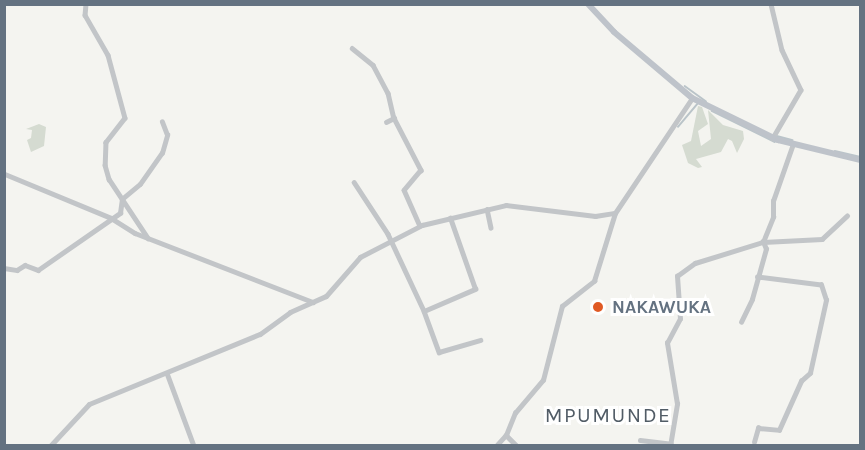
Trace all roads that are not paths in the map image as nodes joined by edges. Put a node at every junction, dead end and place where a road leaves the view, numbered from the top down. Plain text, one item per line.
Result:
1 (86, 4) edge
2 (588, 4) edge
3 (771, 4) edge
4 (352, 48) dead end
5 (692, 98) junction
6 (394, 118) junction
7 (162, 122) dead end
8 (386, 122) dead end
9 (773, 138) junction
10 (793, 144) junction
11 (861, 160) edge
12 (4, 174) edge
13 (354, 182) dead end
14 (122, 200) junction
15 (487, 209) junction
16 (615, 213) junction
17 (847, 216) dead end
18 (111, 218) junction
19 (450, 218) junction
20 (422, 225) junction
21 (491, 228) dead end
22 (148, 238) junction
23 (392, 241) junction
24 (763, 242) junction
25 (4, 268) edge
26 (758, 277) junction
27 (315, 302) junction
28 (424, 311) junction
29 (741, 322) dead end
30 (480, 340) dead end
31 (167, 373) junction
32 (506, 435) junction
33 (640, 440) dead end
34 (754, 441) dead end
35 (670, 445) edge
36 (50, 446) edge
37 (194, 446) edge
38 (496, 446) edge
39 (518, 446) edge

1 - 14 street
2 - 5 main road
3 - 9 street
4 - 6 street
5 - 9 main road
5 - 16 street
6 - 8 street
6 - 20 street
7 - 14 street
9 - 10 main road
10 - 11 main road
10 - 24 street
12 - 18 street
13 - 23 street
14 - 18 street
14 - 22 street
15 - 16 street
15 - 19 street
15 - 21 street
16 - 32 street
17 - 24 street
18 - 22 street
18 - 25 street
19 - 20 street
19 - 28 street
20 - 23 street
22 - 27 street
23 - 27 street
23 - 28 street
24 - 26 street
24 - 35 street
26 - 29 street
26 - 34 street
27 - 31 street
28 - 30 street
31 - 36 street
31 - 37 street
32 - 38 street
32 - 39 street
33 - 35 street

